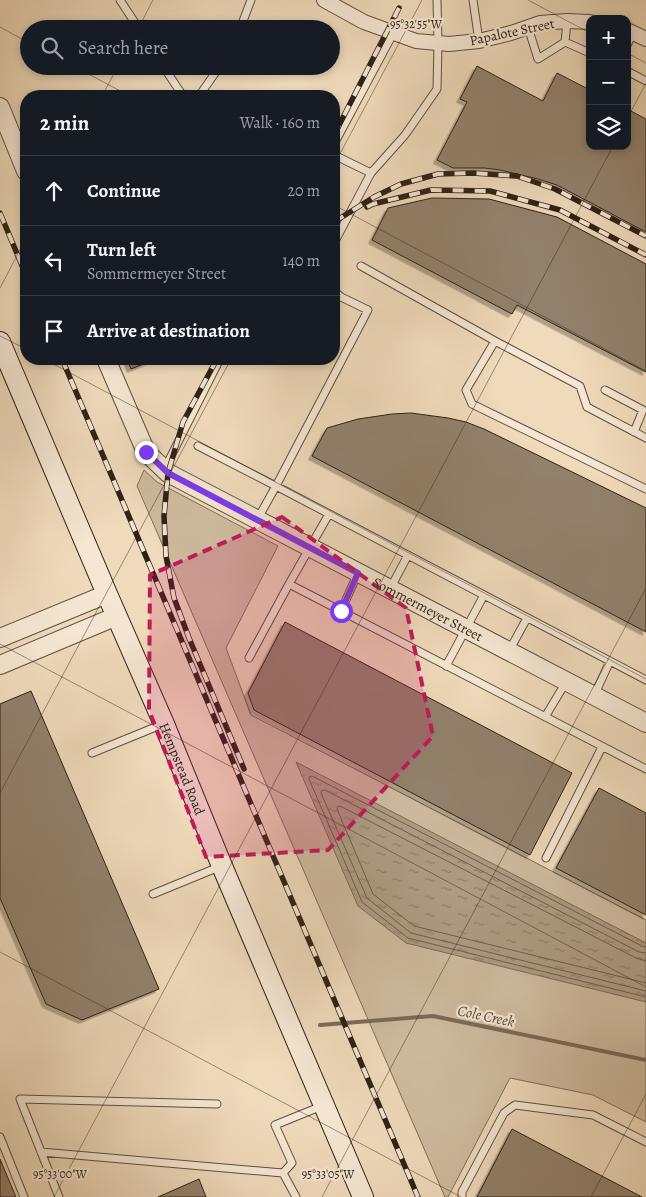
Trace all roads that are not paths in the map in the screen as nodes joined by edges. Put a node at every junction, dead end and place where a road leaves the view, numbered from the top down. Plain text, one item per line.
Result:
1 (120, 0) edge
2 (251, 0) edge
3 (324, 0) edge
4 (437, 0) edge
5 (473, 0) edge
6 (133, 20) edge
7 (243, 20) edge
8 (567, 21) junction
9 (586, 22) edge
10 (528, 27) junction
11 (394, 32) junction
12 (480, 42) junction
13 (565, 42) junction
14 (438, 43) junction
15 (586, 51) edge
16 (631, 73) edge
17 (169, 75) edge
18 (214, 75) edge
19 (646, 81) edge
20 (179, 90) edge
21 (203, 90) edge
22 (0, 108) edge
23 (340, 133) edge
24 (20, 156) edge
25 (340, 158) edge
26 (371, 173) junction
27 (340, 232) edge
28 (362, 266) dead end
29 (340, 296) edge
30 (495, 341) junction
31 (0, 342) edge
32 (340, 364) edge
33 (109, 365) edge
34 (217, 365) edge
35 (339, 365) edge
36 (605, 390) dead end
37 (645, 410) edge
38 (634, 432) junction
39 (646, 438) edge
40 (198, 446) dead end
41 (164, 470) junction
42 (276, 486) junction
43 (646, 489) edge
44 (329, 514) junction
45 (257, 520) junction
46 (309, 547) junction
47 (408, 555) junction
48 (358, 573) junction
49 (289, 584) junction
50 (390, 590) junction
51 (107, 594) junction
52 (484, 595) junction
53 (341, 611) junction
54 (117, 616) junction
55 (527, 618) junction
56 (465, 629) junction
57 (0, 638) edge
58 (509, 652) junction
59 (249, 658) dead end
60 (610, 661) junction
61 (0, 665) edge
62 (446, 666) junction
63 (646, 680) edge
64 (566, 682) junction
65 (594, 696) junction
66 (545, 717) junction
67 (646, 723) edge
68 (164, 724) junction
69 (602, 747) junction
70 (92, 753) dead end
71 (646, 769) edge
72 (546, 858) dead end
73 (222, 866) junction
74 (154, 894) dead end
75 (217, 1104) dead end
76 (324, 1105) junction
77 (0, 1137) edge
78 (646, 1142) edge
79 (41, 1152) junction
80 (283, 1173) junction
81 (24, 1197) edge
82 (59, 1197) edge
83 (296, 1197) edge
84 (363, 1197) edge
85 (462, 1197) edge

1 - 6 lane
2 - 7 lane
3 - 11 street, Papalote Street
4 - 14 lane
5 - 12 lane
8 - 9 street, Papalote Street
8 - 10 street, Papalote Street
8 - 13 lane
10 - 12 street, Papalote Street
10 - 13 lane
11 - 14 street, Papalote Street
11 - 23 lane
12 - 14 street, Papalote Street
13 - 15 lane
14 - 26 lane
16 - 19 lane
17 - 20 lane
18 - 21 lane
22 - 24 street
25 - 26 lane
26 - 27 lane
28 - 30 lane
29 - 32 lane
30 - 38 lane
30 - 43 lane
31 - 51 main road, Hempstead Road
33 - 41 street, Sommermeyer Street
34 - 41 lane
35 - 42 lane
36 - 37 lane
37 - 38 lane
38 - 39 lane
40 - 42 lane
41 - 45 street, Sommermeyer Street
42 - 44 lane
42 - 45 lane
44 - 46 lane
44 - 47 lane
45 - 46 street, Sommermeyer Street
46 - 48 street, Sommermeyer Street
46 - 49 lane
47 - 50 lane
47 - 52 lane
48 - 50 street, Sommermeyer Street
48 - 53 lane
49 - 53 lane
49 - 59 lane
50 - 56 street, Sommermeyer Street
51 - 54 main road, Hempstead Road
51 - 57 street
52 - 55 lane
52 - 56 lane
53 - 62 lane
54 - 61 street
54 - 68 main road, Hempstead Road
55 - 58 lane
55 - 60 lane
56 - 58 street, Sommermeyer Street
56 - 62 lane
58 - 64 street, Sommermeyer Street
60 - 63 lane
60 - 65 lane
62 - 66 lane
64 - 65 street, Sommermeyer Street
64 - 66 lane
65 - 67 street, Sommermeyer Street
66 - 69 lane
68 - 70 lane
68 - 73 main road, Hempstead Road
69 - 71 lane
69 - 72 lane
73 - 74 lane
73 - 76 main road, Hempstead Road
75 - 79 lane
76 - 80 lane
76 - 84 main road, Hempstead Road
77 - 81 lane
78 - 85 lane
79 - 80 lane
79 - 82 lane
80 - 83 lane

